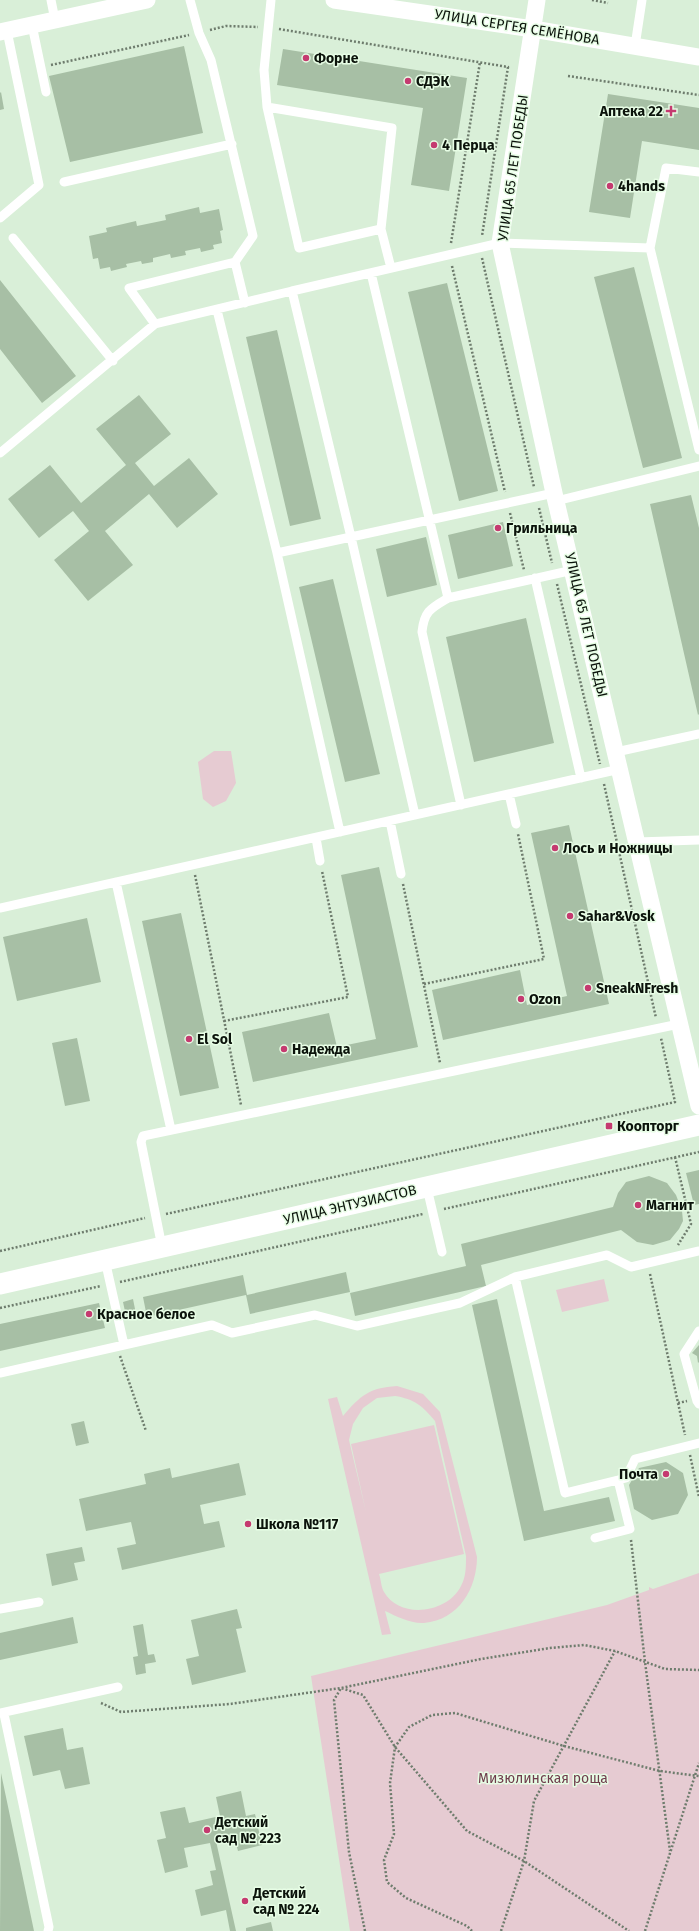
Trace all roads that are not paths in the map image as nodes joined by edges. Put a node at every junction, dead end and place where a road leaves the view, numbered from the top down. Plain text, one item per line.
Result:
1 (51, 0) edge
2 (147, 0) edge
3 (190, 0) edge
4 (270, 0) edge
5 (334, 0) edge
6 (537, 0) edge
7 (642, 0) edge
8 (55, 20) junction
9 (32, 25) junction
10 (533, 29) junction
11 (4, 32) edge
12 (635, 46) junction
13 (699, 57) edge
14 (46, 92) dead end
15 (267, 107) junction
16 (232, 144) junction
17 (699, 172) edge
18 (64, 182) dead end
19 (0, 218) edge
20 (382, 230) junction
21 (13, 238) dead end
22 (500, 243) junction
23 (650, 248) junction
24 (235, 262) junction
25 (391, 268) junction
26 (372, 273) junction
27 (292, 291) junction
28 (245, 303) junction
29 (217, 310) junction
30 (155, 324) junction
31 (113, 361) junction
32 (699, 450) edge
33 (0, 453) edge
34 (699, 466) edge
35 (555, 497) junction
36 (429, 520) junction
37 (350, 537) junction
38 (277, 554) junction
39 (573, 570) junction
40 (530, 579) junction
41 (448, 598) junction
42 (699, 734) edge
43 (616, 752) junction
44 (620, 769) junction
45 (581, 778) junction
46 (509, 794) junction
47 (461, 805) junction
48 (415, 816) junction
49 (390, 821) junction
50 (516, 824) road end
51 (340, 832) junction
52 (316, 838) junction
53 (699, 840) edge
54 (637, 842) junction
55 (320, 861) road end
56 (401, 874) road end
57 (116, 882) junction
58 (0, 908) edge
59 (679, 1024) junction
60 (699, 1106) edge
61 (699, 1125) edge
62 (171, 1130) junction
63 (427, 1188) junction
64 (162, 1247) junction
65 (699, 1251) edge
66 (442, 1252) dead end
67 (105, 1260) junction
68 (515, 1277) junction
69 (0, 1284) edge
70 (699, 1331) edge
71 (121, 1346) junction
72 (0, 1373) edge
73 (699, 1404) edge
74 (699, 1443) edge
75 (618, 1480) junction
76 (596, 1538) dead end
77 (39, 1602) dead end
78 (0, 1609) edge
79 (118, 1687) dead end
80 (2, 1714) edge
81 (48, 1931) edge

1 - 8 lane
2 - 8 street
3 - 16 lane
4 - 15 lane
5 - 10 street, УЛИЦА СЕРГЕЯ СЕМЁНОВА
6 - 10 street, УЛИЦА 65 ЛЕТ ПОБЕДЫ
7 - 12 lane
8 - 9 street
9 - 11 street
9 - 14 lane
10 - 12 street, УЛИЦА СЕРГЕЯ СЕМЁНОВА
10 - 22 street, УЛИЦА 65 ЛЕТ ПОБЕДЫ
11 - 19 lane
12 - 13 street, УЛИЦА СЕРГЕЯ СЕМЁНОВА
15 - 20 lane
15 - 20 lane
16 - 18 lane
16 - 24 lane
17 - 23 lane
20 - 25 lane
21 - 31 lane
22 - 23 lane
22 - 25 lane
22 - 35 street, УЛИЦА 65 ЛЕТ ПОБЕДЫ
23 - 32 lane
24 - 28 lane
24 - 30 lane
25 - 26 lane
26 - 27 lane
26 - 36 lane
27 - 28 lane
27 - 37 lane
28 - 29 lane
29 - 30 lane
29 - 38 lane
30 - 31 lane
31 - 33 lane
34 - 35 lane
35 - 36 lane
35 - 39 street, УЛИЦА 65 ЛЕТ ПОБЕДЫ
36 - 37 lane
36 - 41 lane
37 - 38 lane
37 - 48 lane
38 - 51 lane
39 - 40 lane
39 - 43 street, УЛИЦА 65 ЛЕТ ПОБЕДЫ
40 - 41 lane
40 - 45 lane
41 - 47 lane
42 - 43 lane
43 - 44 street, УЛИЦА 65 ЛЕТ ПОБЕДЫ
44 - 45 lane
44 - 54 street, УЛИЦА 65 ЛЕТ ПОБЕДЫ
45 - 46 lane
46 - 47 lane
46 - 50 lane
47 - 48 lane
48 - 49 lane
49 - 51 lane
49 - 56 lane
51 - 52 lane
52 - 55 lane
52 - 57 lane
53 - 54 lane
54 - 59 street, УЛИЦА 65 ЛЕТ ПОБЕДЫ
57 - 58 lane
57 - 62 lane
59 - 60 street, УЛИЦА 65 ЛЕТ ПОБЕДЫ
59 - 62 lane
61 - 63 street, УЛИЦА ЭНТУЗИАСТОВ
62 - 64 lane
63 - 64 street, УЛИЦА ЭНТУЗИАСТОВ
63 - 66 lane
64 - 67 street, УЛИЦА ЭНТУЗИАСТОВ
65 - 68 lane
67 - 69 street, УЛИЦА ЭНТУЗИАСТОВ
67 - 71 lane
68 - 71 lane
68 - 75 lane
70 - 73 lane
71 - 72 lane
74 - 75 lane
75 - 76 lane
77 - 78 lane
79 - 80 lane
80 - 81 lane

